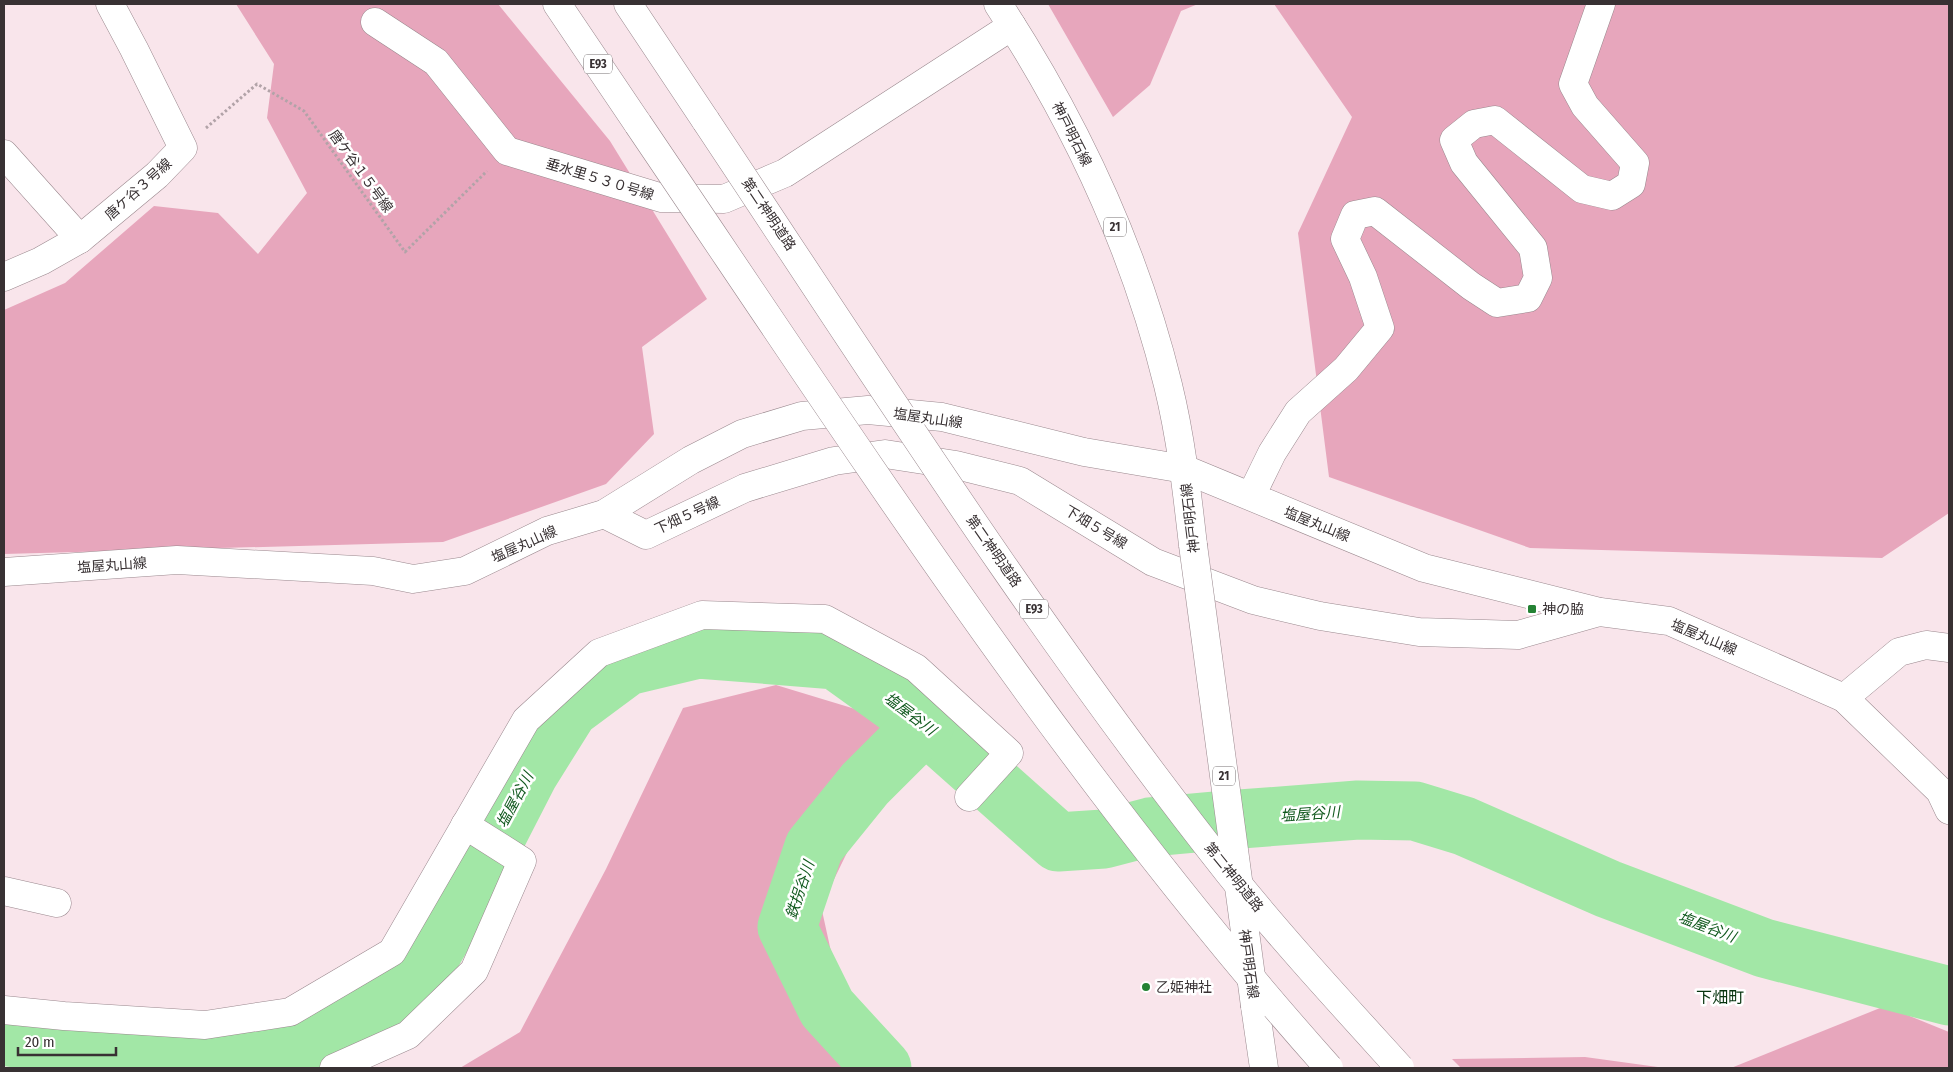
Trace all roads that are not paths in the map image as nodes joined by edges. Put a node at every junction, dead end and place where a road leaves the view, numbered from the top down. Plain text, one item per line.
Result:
1 (110, 4) edge
2 (557, 4) edge
3 (628, 4) edge
4 (998, 4) edge
5 (1601, 4) edge
6 (375, 22) dead end
7 (1012, 26) junction
8 (4, 154) edge
9 (80, 239) junction
10 (4, 278) edge
11 (1184, 469) junction
12 (1251, 496) junction
13 (604, 514) junction
14 (4, 572) edge
15 (1600, 612) junction
16 (1949, 648) edge
17 (1844, 698) junction
18 (969, 797) dead end
19 (1949, 810) edge
20 (465, 825) junction
21 (4, 891) edge
22 (58, 903) dead end
23 (4, 1010) edge
24 (334, 1068) edge
25 (1264, 1068) edge
26 (1329, 1068) edge
27 (1400, 1068) edge

1 - 9 main road, 唐ケ谷３号線
2 - 26 main road, E93, bridge
3 - 27 main road, 第二神明道路 / E93, bridge
4 - 7 main road, 神戸明石線 / 21
5 - 12 main road
6 - 7 main road, 垂水里５３０号線
7 - 11 main road, 神戸明石線 / 21
8 - 9 main road
9 - 10 main road, 唐ケ谷３号線
11 - 12 main road, 塩屋丸山線
11 - 13 main road, 塩屋丸山線
11 - 25 main road, 神戸明石線 / 21, bridge
12 - 15 main road, 塩屋丸山線
13 - 14 main road, 塩屋丸山線
13 - 15 main road, 下畑５号線
15 - 17 main road, 塩屋丸山線
16 - 17 main road
17 - 19 main road, 塩屋丸山線
18 - 20 main road
20 - 23 main road
20 - 24 main road
21 - 22 main road

